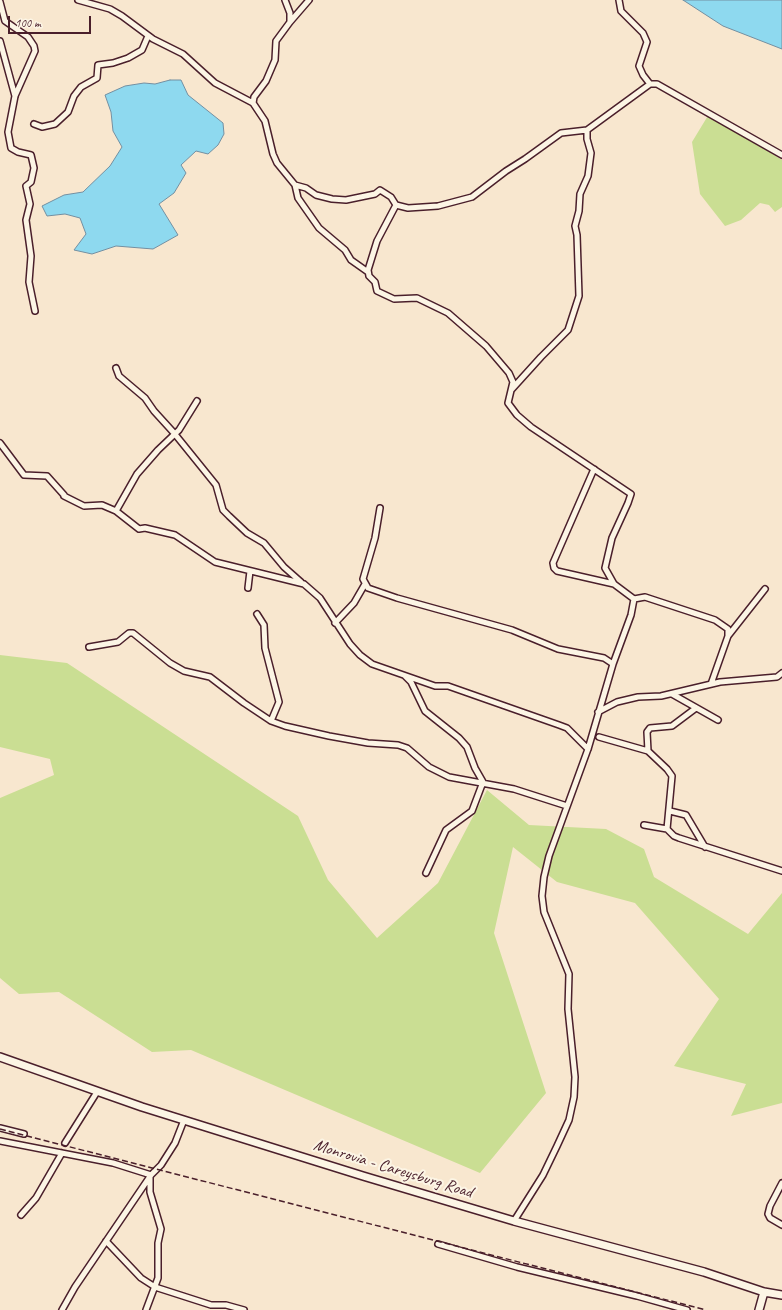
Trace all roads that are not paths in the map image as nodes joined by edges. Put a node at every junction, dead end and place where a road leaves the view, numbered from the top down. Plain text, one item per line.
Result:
1 (78, 0) edge
2 (285, 0) edge
3 (309, 0) edge
4 (619, 0) edge
5 (0, 2) edge
6 (290, 22) junction
7 (149, 39) junction
8 (0, 41) edge
9 (650, 84) junction
10 (15, 96) junction
11 (253, 103) junction
12 (34, 124) dead end
13 (587, 130) junction
14 (782, 155) edge
15 (295, 185) junction
16 (396, 205) junction
17 (368, 272) junction
18 (35, 311) dead end
19 (116, 368) dead end
20 (512, 390) junction
21 (197, 402) dead end
22 (174, 433) junction
23 (0, 443) edge
24 (594, 469) junction
25 (380, 508) dead end
26 (116, 511) junction
27 (250, 571) junction
28 (304, 584) junction
29 (365, 584) junction
30 (614, 584) junction
31 (248, 588) dead end
32 (766, 589) dead end
33 (634, 598) junction
34 (257, 614) dead end
35 (335, 623) junction
36 (728, 636) junction
37 (89, 647) dead end
38 (613, 664) junction
39 (782, 673) edge
40 (411, 680) junction
41 (711, 684) junction
42 (672, 694) junction
43 (696, 708) junction
44 (598, 712) junction
45 (718, 720) dead end
46 (271, 721) junction
47 (599, 737) dead end
48 (588, 749) junction
49 (648, 751) junction
50 (483, 782) junction
51 (567, 806) junction
52 (670, 811) junction
53 (644, 825) dead end
54 (667, 829) junction
55 (705, 847) junction
56 (782, 871) edge
57 (426, 873) dead end
58 (0, 1057) edge
59 (97, 1092) junction
60 (184, 1120) junction
61 (0, 1128) edge
62 (24, 1134) dead end
63 (0, 1141) edge
64 (65, 1143) dead end
65 (62, 1153) junction
66 (151, 1174) junction
67 (782, 1183) edge
68 (21, 1215) dead end
69 (514, 1221) junction
70 (782, 1225) edge
71 (106, 1241) junction
72 (438, 1244) dead end
73 (155, 1287) junction
74 (764, 1292) junction
75 (782, 1296) edge
76 (225, 1307) edge
77 (62, 1310) edge
78 (146, 1310) edge
79 (244, 1310) edge
80 (687, 1310) edge
81 (759, 1310) edge

1 - 7 street
2 - 6 street
3 - 6 street
4 - 9 street
5 - 10 street
6 - 11 street
7 - 11 street
7 - 12 street
8 - 10 street
9 - 13 street
9 - 14 street
10 - 18 street
11 - 15 street
13 - 16 street
13 - 20 street
15 - 16 street
15 - 17 street
16 - 17 street
17 - 20 street
19 - 22 street
20 - 24 street
21 - 22 street
22 - 26 street
22 - 28 street
23 - 26 street
24 - 30 street
24 - 30 street
25 - 29 street
26 - 27 street
27 - 28 street
27 - 31 street
28 - 35 street
29 - 35 street
29 - 38 street
30 - 33 street
32 - 36 street
33 - 36 street
33 - 38 street
34 - 46 street
35 - 40 street
36 - 41 street
37 - 46 street
38 - 44 street
39 - 41 street
40 - 48 street
40 - 50 street
41 - 42 street
42 - 43 street
42 - 44 street
43 - 45 street
43 - 49 street
44 - 48 street
46 - 50 street
47 - 49 street
48 - 51 street
49 - 52 street
50 - 51 street
50 - 57 street
51 - 69 street
52 - 54 street
52 - 55 street
53 - 54 street
54 - 55 street
55 - 56 street
58 - 59 main road, Monrovia - Careysburg Road
59 - 60 main road, Monrovia - Careysburg Road
59 - 64 street
60 - 66 street
60 - 69 main road, Monrovia - Careysburg Road
61 - 62 street
63 - 65 street
65 - 66 street
65 - 68 street
66 - 71 street
66 - 73 street
67 - 70 street
69 - 74 main road, Monrovia - Careysburg Road
71 - 73 street
71 - 77 street
72 - 80 street
73 - 76 street
73 - 78 street
74 - 75 main road, Monrovia - Careysburg Road
74 - 81 main road
76 - 79 street

